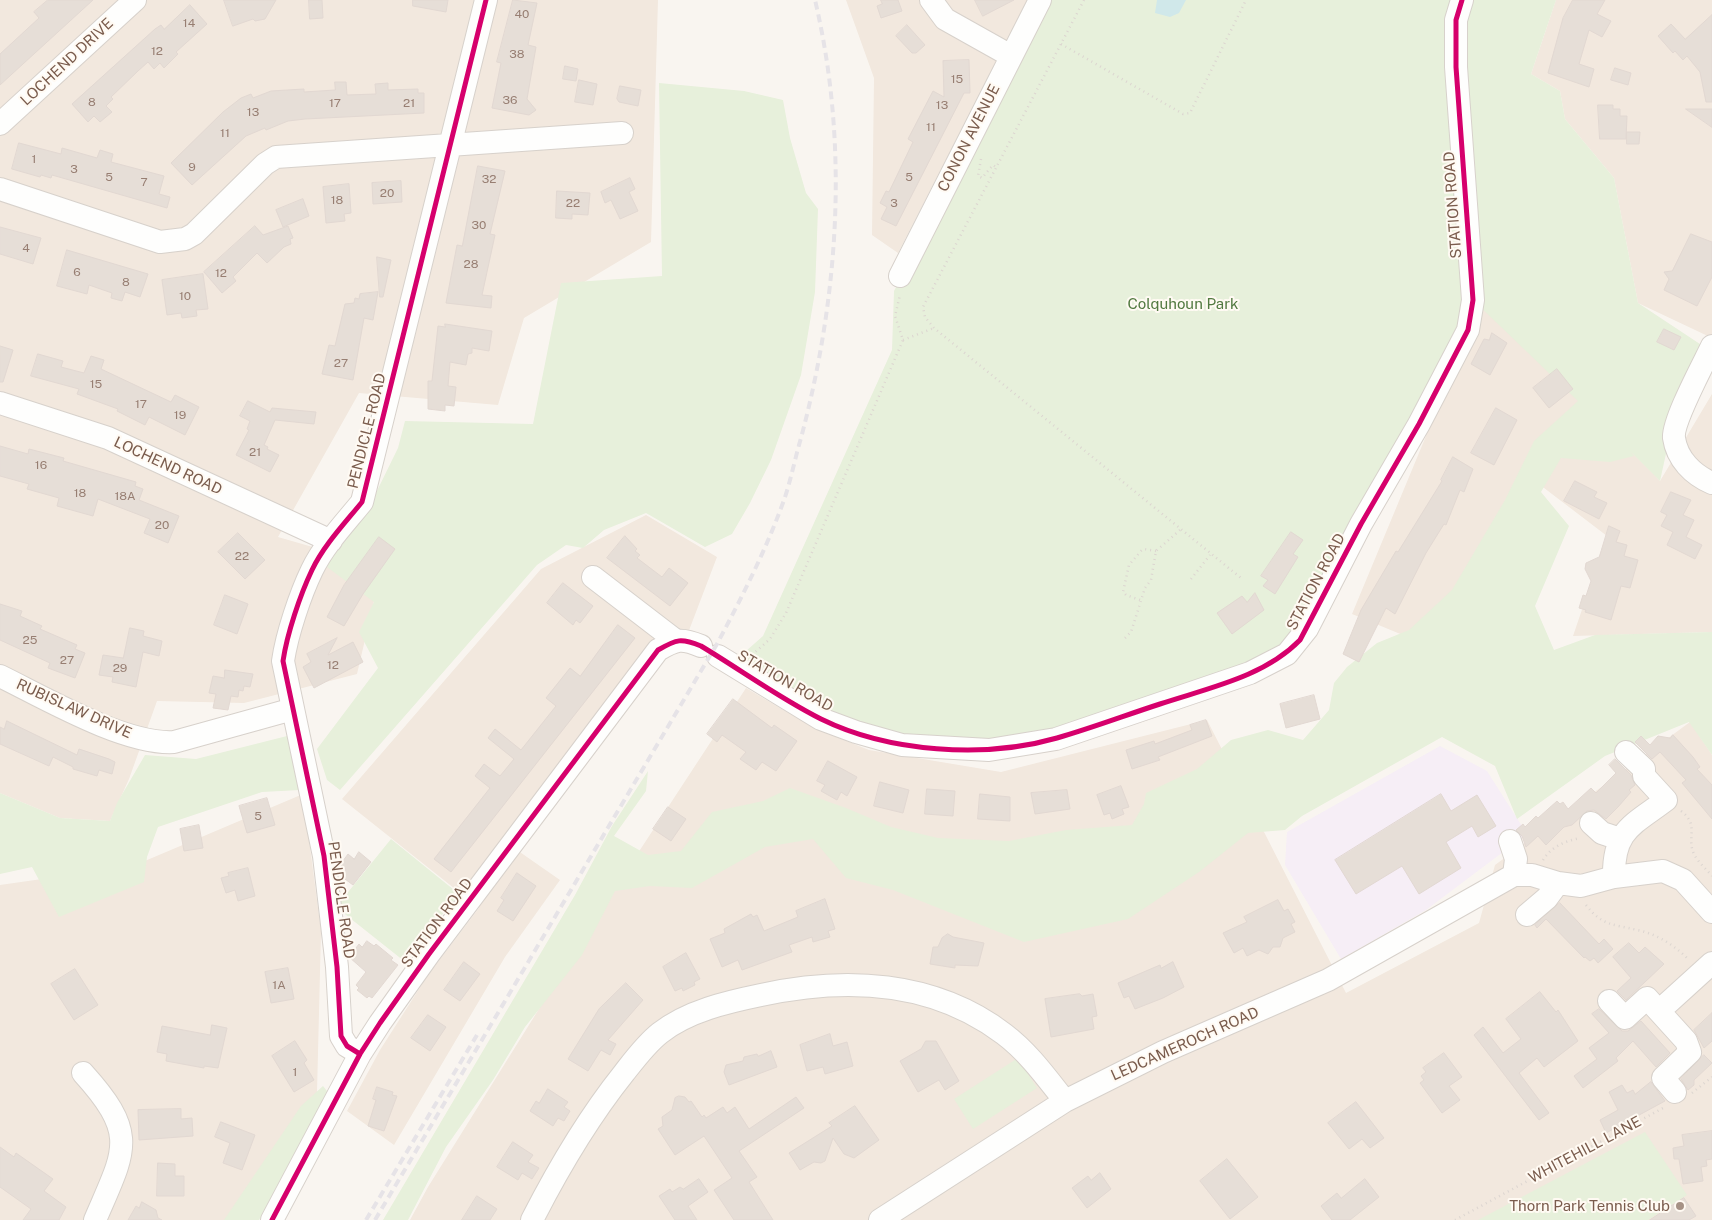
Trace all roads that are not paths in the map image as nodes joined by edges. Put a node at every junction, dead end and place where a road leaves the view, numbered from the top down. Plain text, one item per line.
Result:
1 (135, 0) edge
2 (486, 0) edge
3 (931, 0) edge
4 (1040, 0) edge
5 (1462, 0) edge
6 (1012, 56) junction
7 (0, 124) edge
8 (622, 133) dead end
9 (450, 144) junction
10 (0, 189) edge
11 (900, 276) road end
12 (1712, 346) edge
13 (0, 403) edge
14 (1712, 483) edge
15 (331, 541) junction
16 (593, 577) dead end
17 (675, 640) junction
18 (0, 676) edge
19 (293, 709) junction
20 (1626, 752) dead end
21 (1586, 830) road end
22 (1620, 839) junction
23 (1510, 841) dead end
24 (1614, 877) junction
25 (1506, 879) junction
26 (1549, 880) junction
27 (1710, 907) edge
28 (1527, 915) dead end
29 (1707, 968) edge
30 (1609, 1001) dead end
31 (1659, 1011) junction
32 (360, 1054) junction
33 (1699, 1068) edge
34 (83, 1073) dead end
35 (1678, 1097) road end
36 (1065, 1101) junction
37 (906, 1214) edge
38 (95, 1220) edge
39 (272, 1220) edge
40 (532, 1220) edge
41 (880, 1220) edge

1 - 7 street, LOCHEND DRIVE
2 - 9 street, PENDICLE ROAD
3 - 6 street
4 - 6 street, CONON AVENUE
5 - 17 street, STATION ROAD
6 - 11 street, CONON AVENUE
8 - 9 street
9 - 10 street
9 - 15 street, PENDICLE ROAD
12 - 14 street
13 - 15 street, LOCHEND ROAD
15 - 19 street, PENDICLE ROAD
16 - 17 street
17 - 32 street, STATION ROAD
18 - 19 street, RUBISLAW DRIVE
19 - 32 street, PENDICLE ROAD
20 - 22 street
21 - 22 street
22 - 24 street
23 - 25 street
24 - 26 street
24 - 27 street
25 - 26 street
25 - 36 street, LEDCAMEROCH ROAD
26 - 28 street
29 - 31 street
30 - 31 street
31 - 33 street
32 - 39 street, STATION ROAD
33 - 35 street
34 - 38 street
36 - 37 street, LEDCAMEROCH ROAD
36 - 40 street
37 - 41 street, LEDCAMEROCH ROAD

